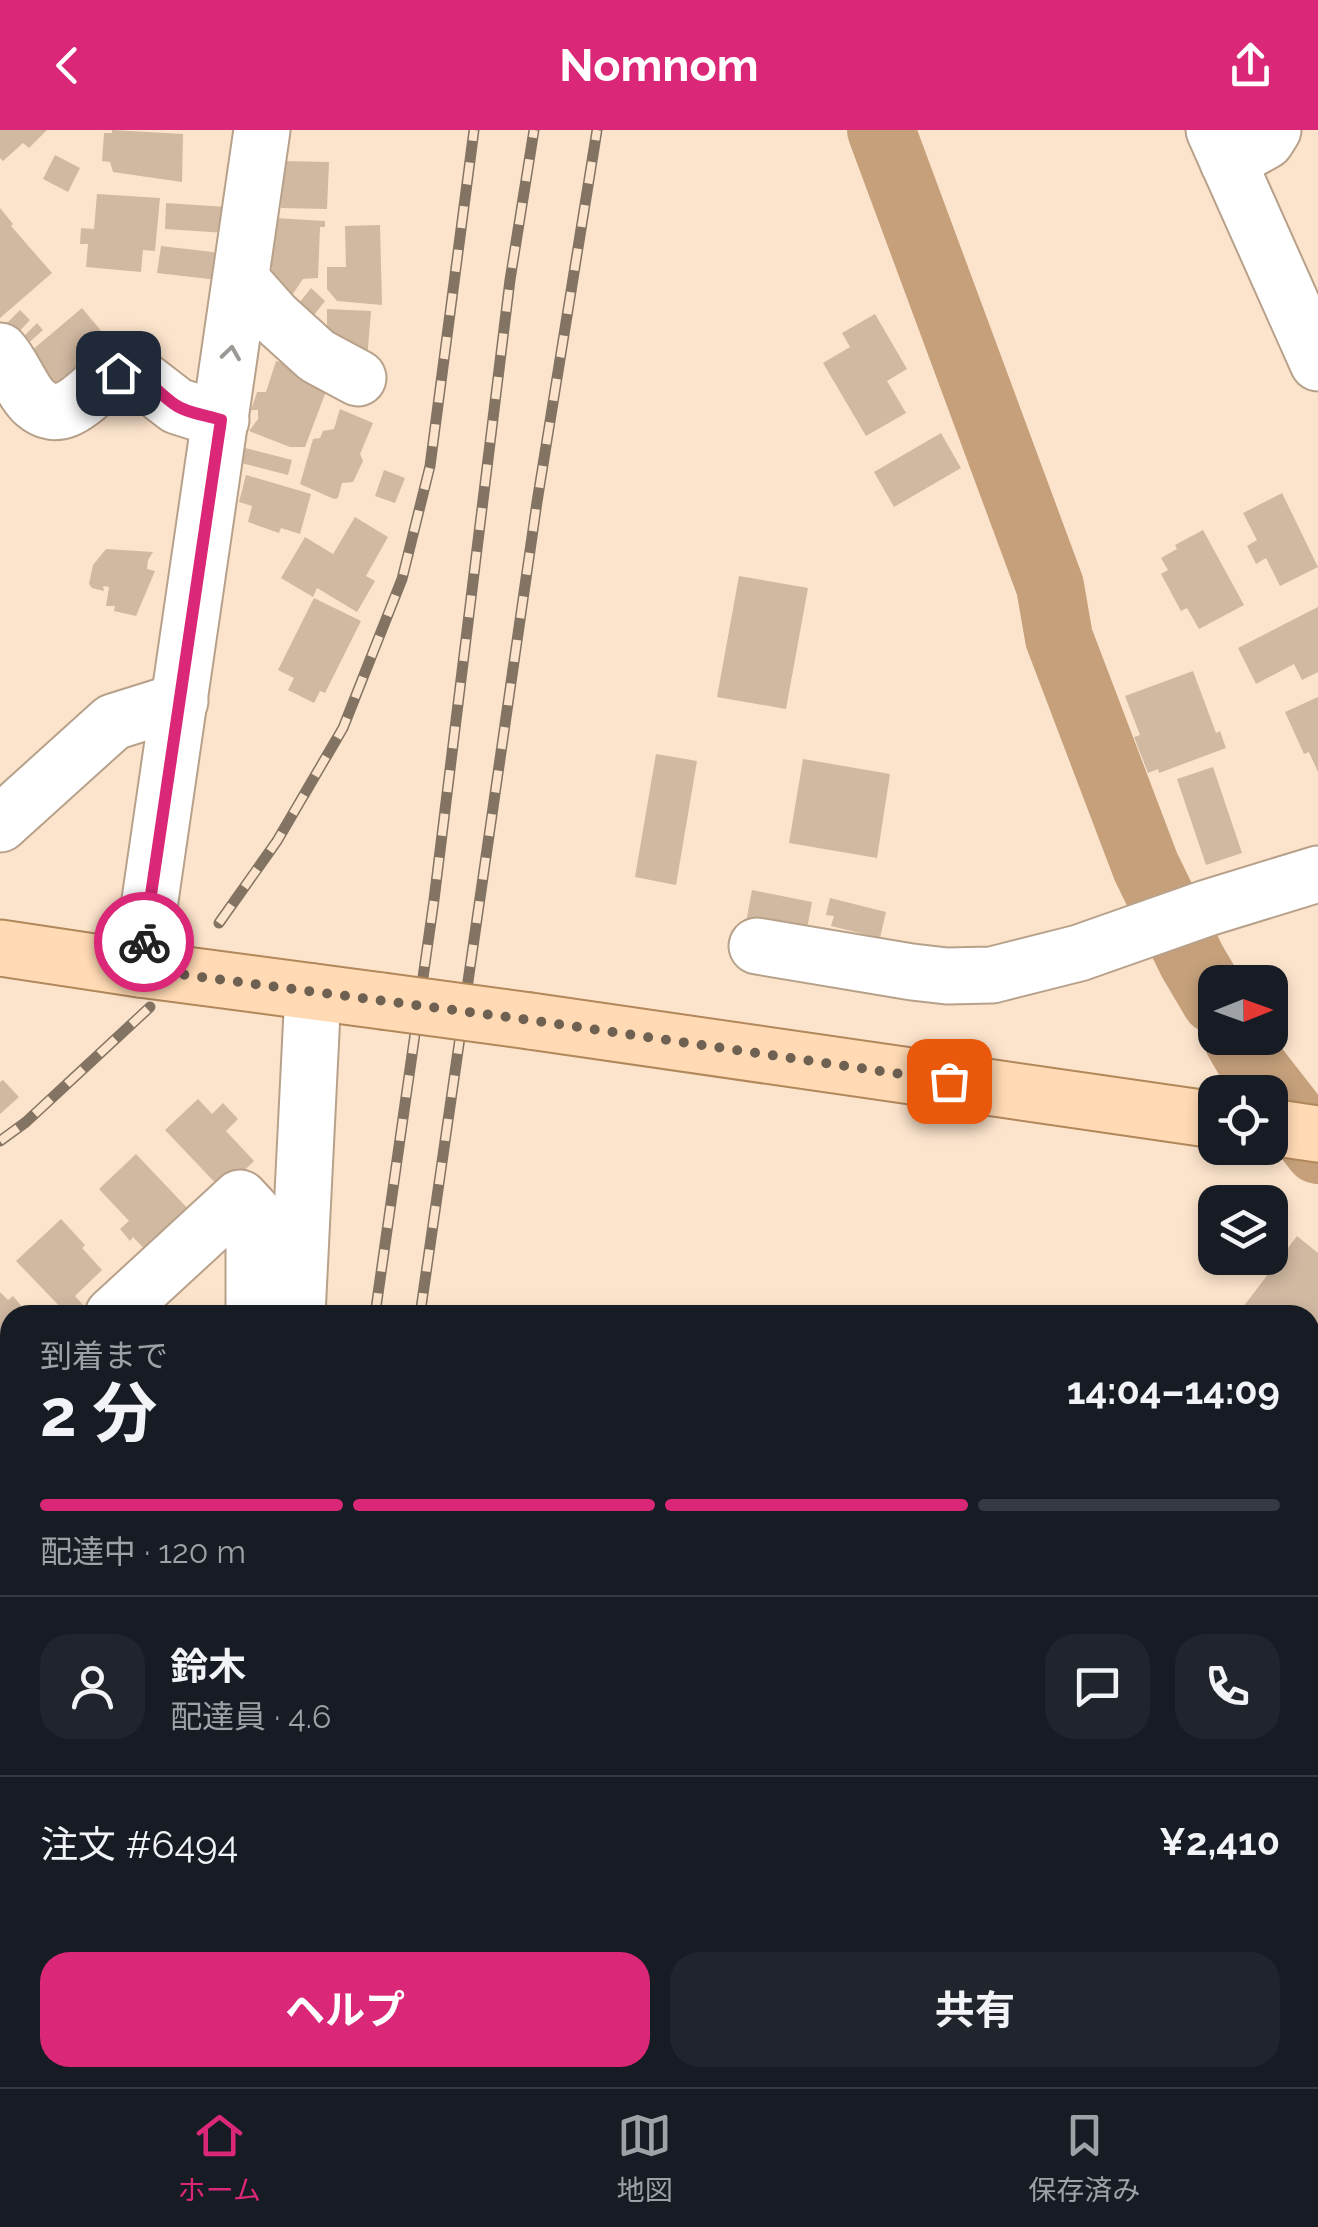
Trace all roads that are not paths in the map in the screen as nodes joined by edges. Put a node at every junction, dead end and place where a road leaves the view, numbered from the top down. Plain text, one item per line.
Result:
1 (262, 130) edge
2 (1273, 130) edge
3 (1221, 146) edge
4 (242, 281) junction
5 (0, 351) edge
6 (1318, 362) edge
7 (358, 378) dead end
8 (221, 420) junction
9 (180, 701) junction
10 (0, 824) edge
11 (1318, 874) edge
12 (757, 946) dead end
13 (0, 948) edge
14 (140, 969) junction
15 (313, 992) junction
16 (1198, 1118) edge
17 (1288, 1130) edge
18 (1318, 1134) edge
19 (124, 1305) edge
20 (254, 1305) edge
21 (298, 1305) edge

1 - 4 street
2 - 3 street
3 - 6 street
4 - 7 street
8 -> 4 street
5 - 8 street
8 - 9 street
9 - 10 street
9 - 14 street
11 - 12 street
13 - 14 main road
14 - 15 main road
15 - 16 main road, bridge
15 - 21 street
17 - 18 main road
19 - 20 street

